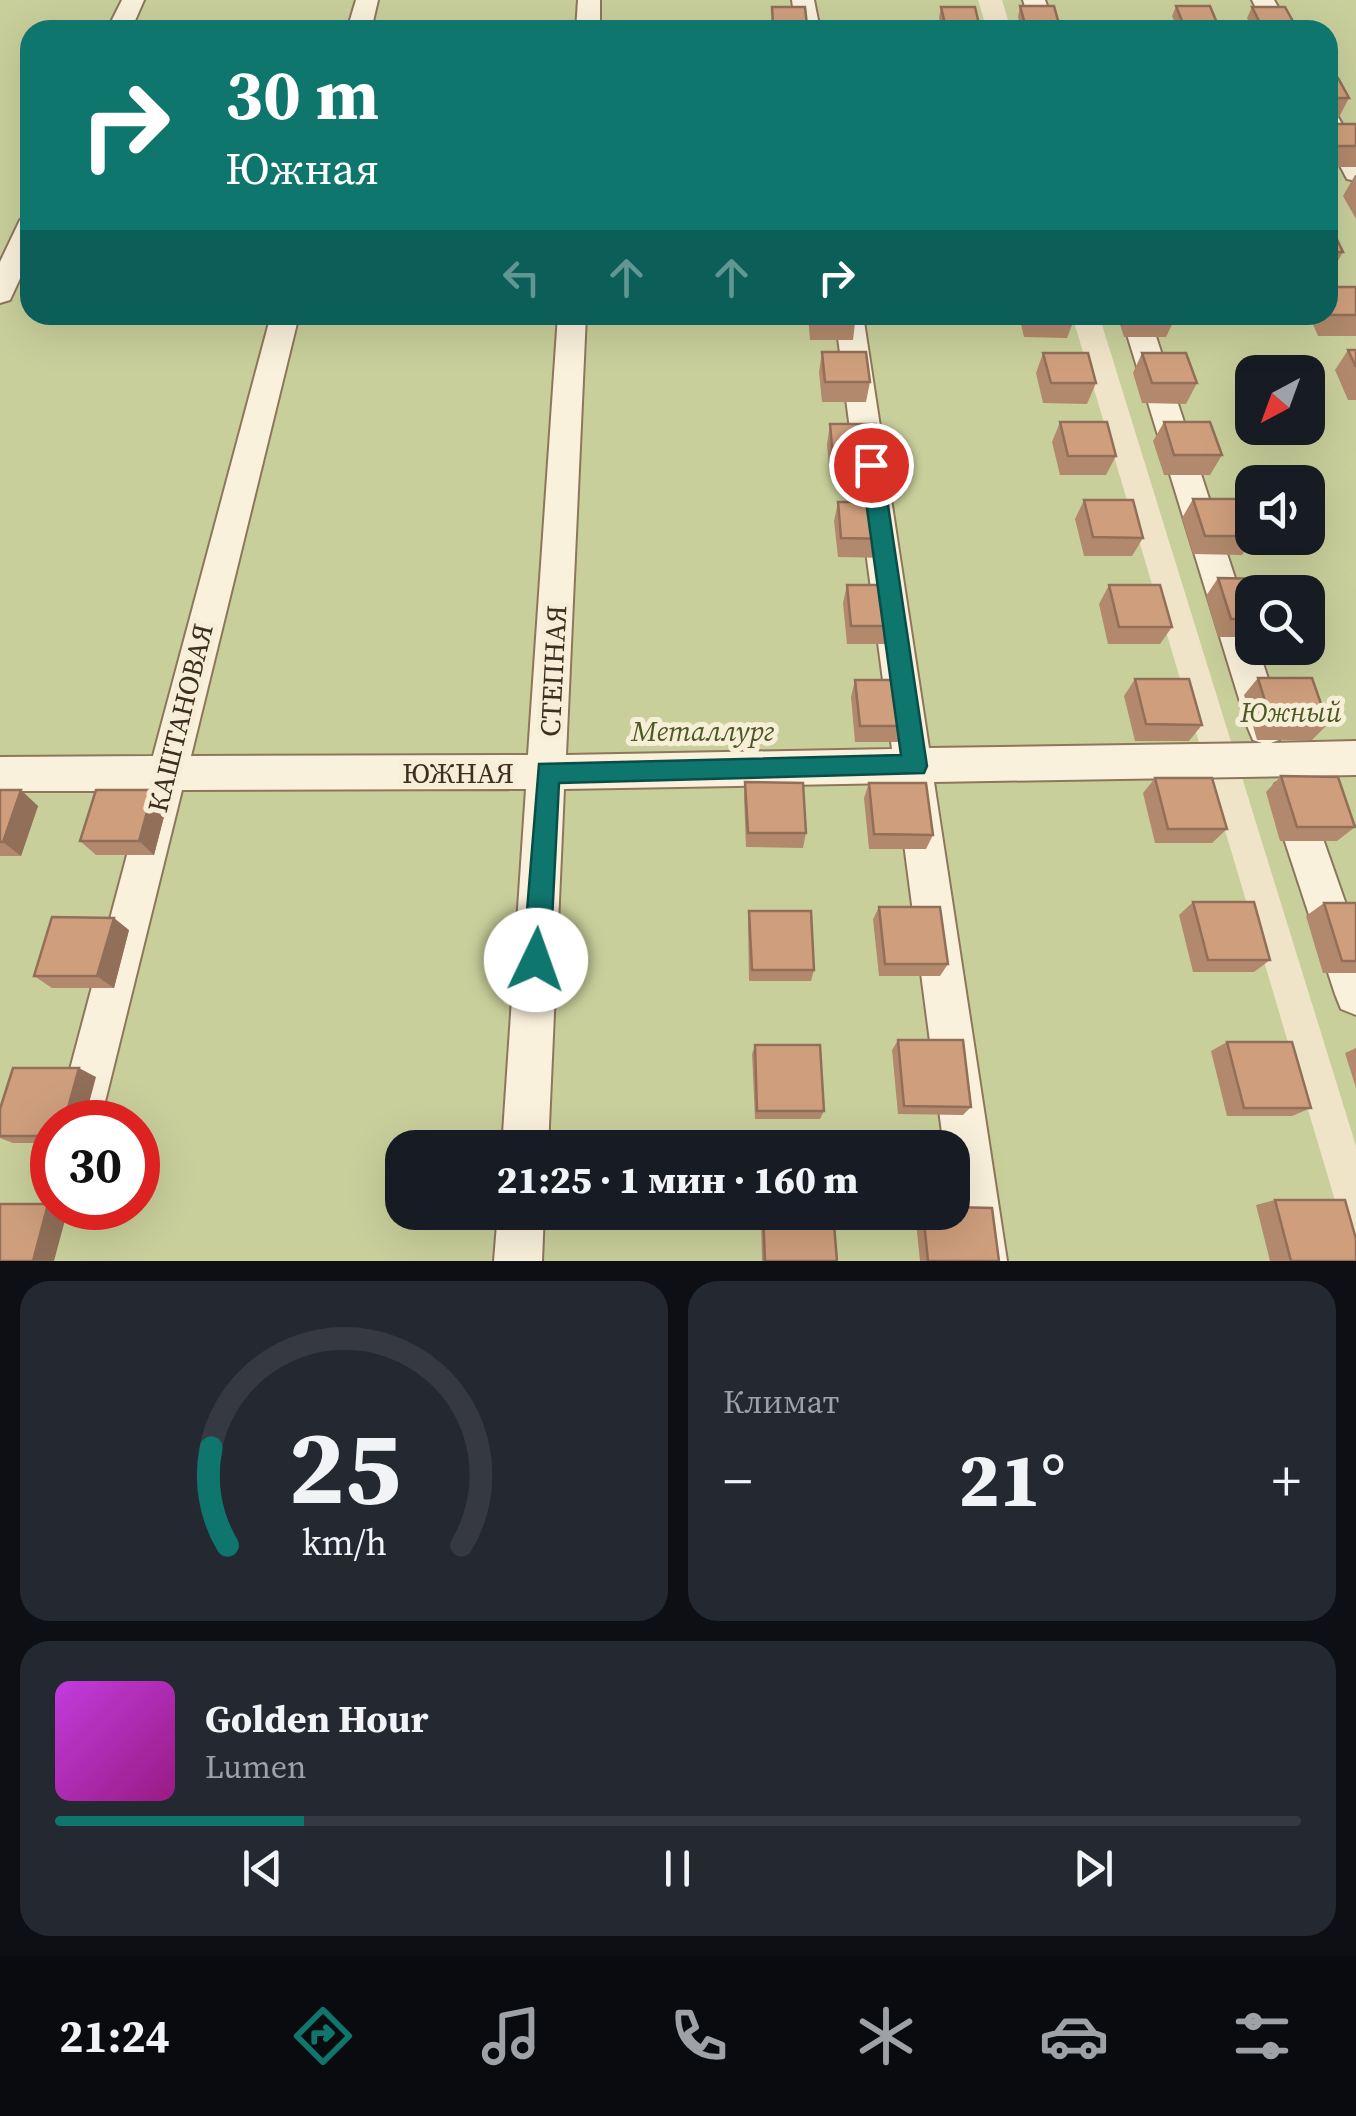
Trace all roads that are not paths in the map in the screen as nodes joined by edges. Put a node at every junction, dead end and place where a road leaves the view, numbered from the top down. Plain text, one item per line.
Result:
1 (1338, 139) edge
2 (1356, 172) edge
3 (20, 248) edge
4 (0, 293) edge
5 (282, 325) edge
6 (571, 325) edge
7 (850, 325) edge
8 (1138, 325) edge
9 (1276, 758) junction
10 (1356, 758) edge
11 (915, 766) junction
12 (548, 772) junction
13 (0, 774) edge
14 (166, 774) junction
15 (1356, 994) edge
16 (84, 1100) edge
17 (526, 1130) edge
18 (520, 1230) edge
19 (518, 1261) edge
20 (983, 1261) edge

1 - 2 street
3 - 4 street
5 - 14 street, КАШТАНОВАЯ
6 - 12 street, СТЕПНАЯ
7 - 11 street
8 - 9 street
9 - 10 street, ЮЖНАЯ
9 - 11 street, ЮЖНАЯ
9 - 15 street
11 - 12 street, ЮЖНАЯ
11 - 20 street
12 - 14 street, ЮЖНАЯ
12 - 17 street, СТЕПНАЯ
13 - 14 street, ЮЖНАЯ
14 - 16 street, КАШТАНОВАЯ
18 - 19 street

